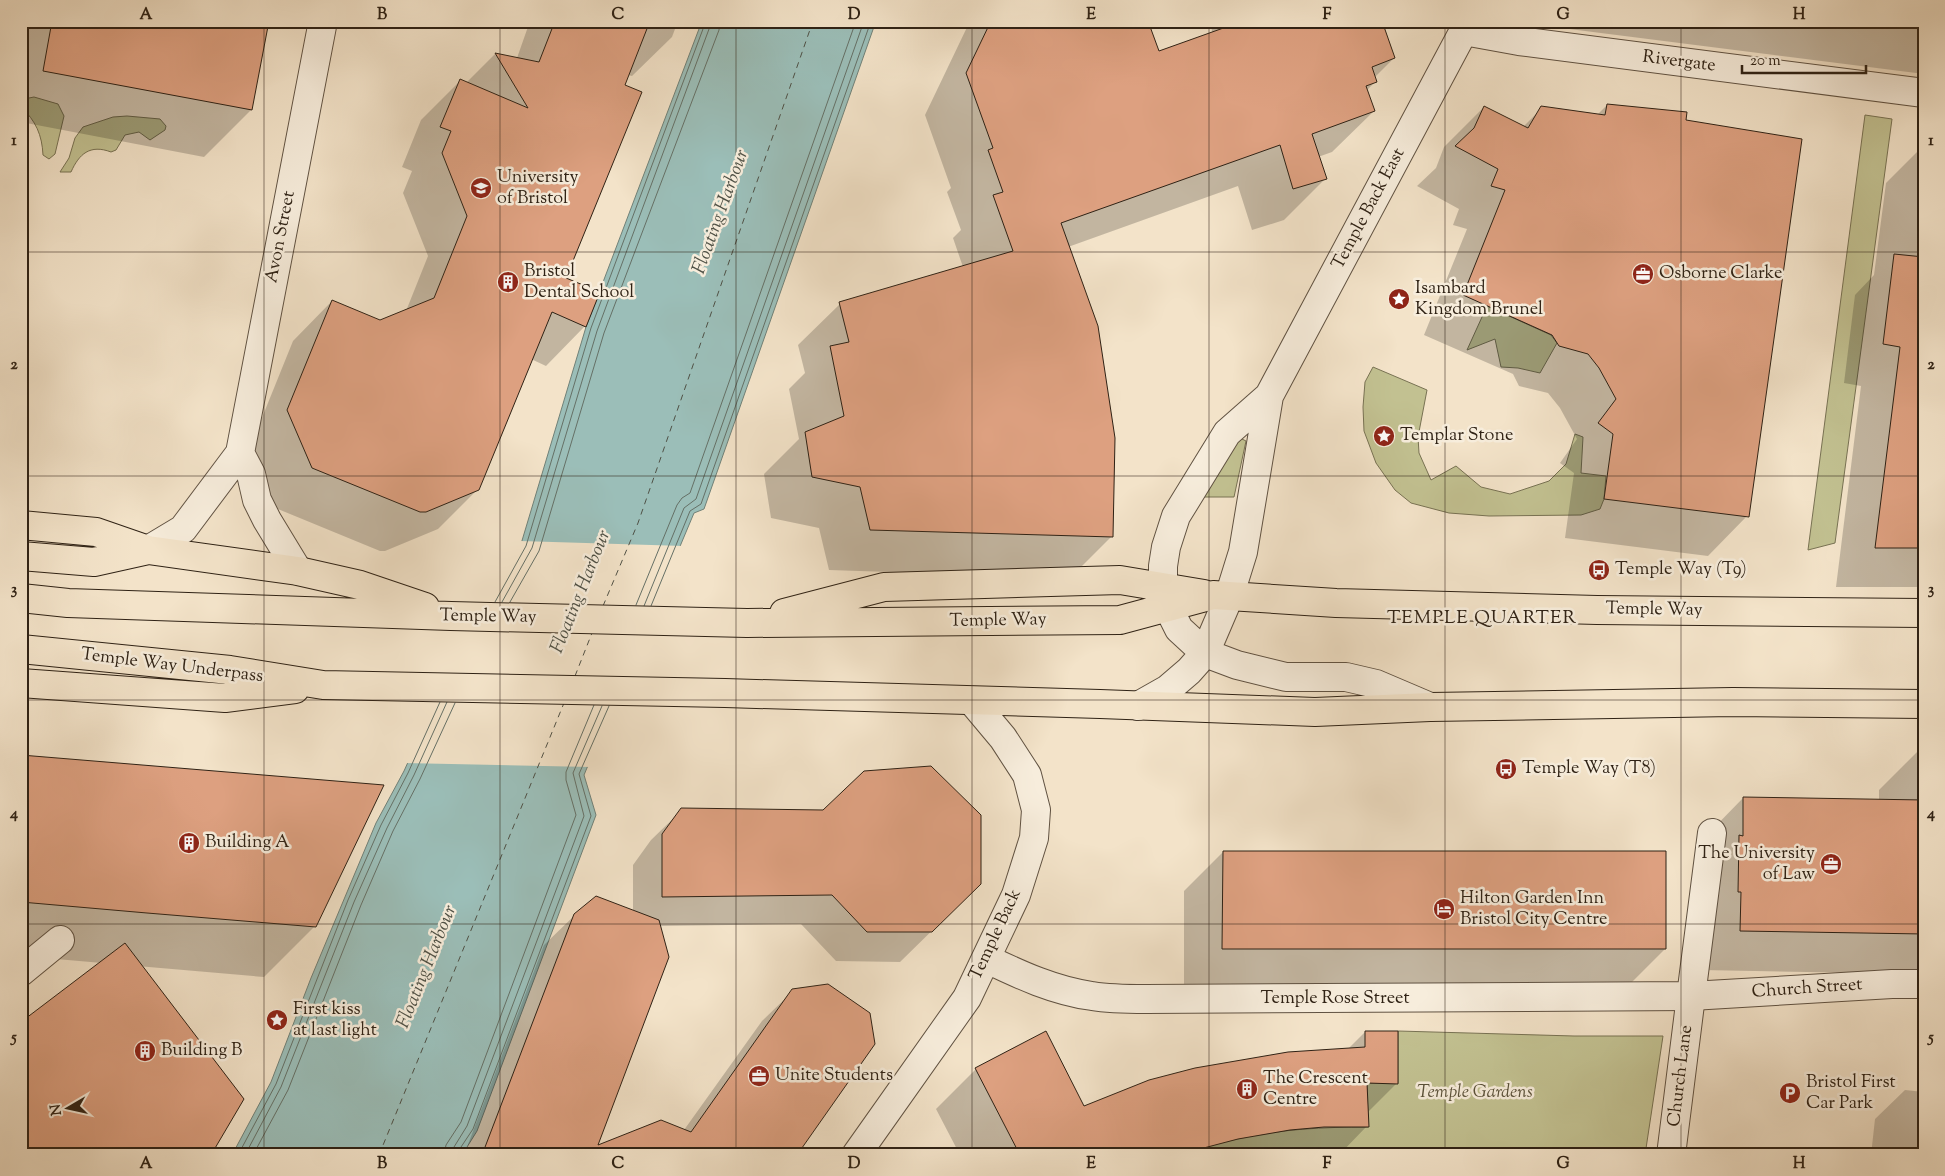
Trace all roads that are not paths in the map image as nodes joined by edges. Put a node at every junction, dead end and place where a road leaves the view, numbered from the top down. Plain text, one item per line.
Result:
1 (323, 21) edge
2 (1467, 26) edge
3 (1924, 93) edge
4 (1269, 396) junction
5 (240, 453) junction
6 (21, 525) edge
7 (148, 550) junction
8 (21, 556) edge
9 (298, 571) junction
10 (1221, 596) junction
11 (1165, 597) junction
12 (21, 598) edge
13 (1924, 613) edge
14 (451, 616) junction
15 (747, 623) junction
16 (21, 649) edge
17 (1205, 653) junction
18 (21, 683) edge
19 (323, 685) junction
20 (972, 701) junction
21 (1924, 704) edge
22 (1138, 706) junction
23 (1430, 707) junction
24 (1712, 833) dead end
25 (60, 940) dead end
26 (987, 959) junction
27 (21, 972) edge
28 (1924, 984) edge
29 (1691, 996) junction
30 (856, 1155) edge
31 (1671, 1155) edge

1 - 5 street, Avon Street
2 - 3 street, Rivergate
2 - 4 street, Temple Back East
4 - 10 street, Temple Back East
4 - 11 street, Temple Back East
5 - 7 street, Avon Street
5 - 9 street
6 - 7 highway
7 - 8 highway
7 - 9 highway
9 - 14 highway
10 - 11 highway, Temple Way
10 - 13 highway, Temple Way
10 - 17 street, Temple Back East
11 - 15 highway, Temple Way
11 - 15 highway
11 - 17 street
12 - 14 highway, Temple Way
14 - 15 highway, Temple Way
16 - 19 highway, Temple Way Underpass
17 - 22 street
17 - 23 street
18 - 19 highway
19 - 20 highway
20 - 22 highway
20 - 26 street, Temple Back
21 - 23 highway
22 - 23 highway
24 - 29 street, Church Lane
25 - 27 street
26 - 29 street, Temple Rose Street
26 - 30 street, Temple Back
28 - 29 street, Church Street
29 - 31 street, Church Lane

